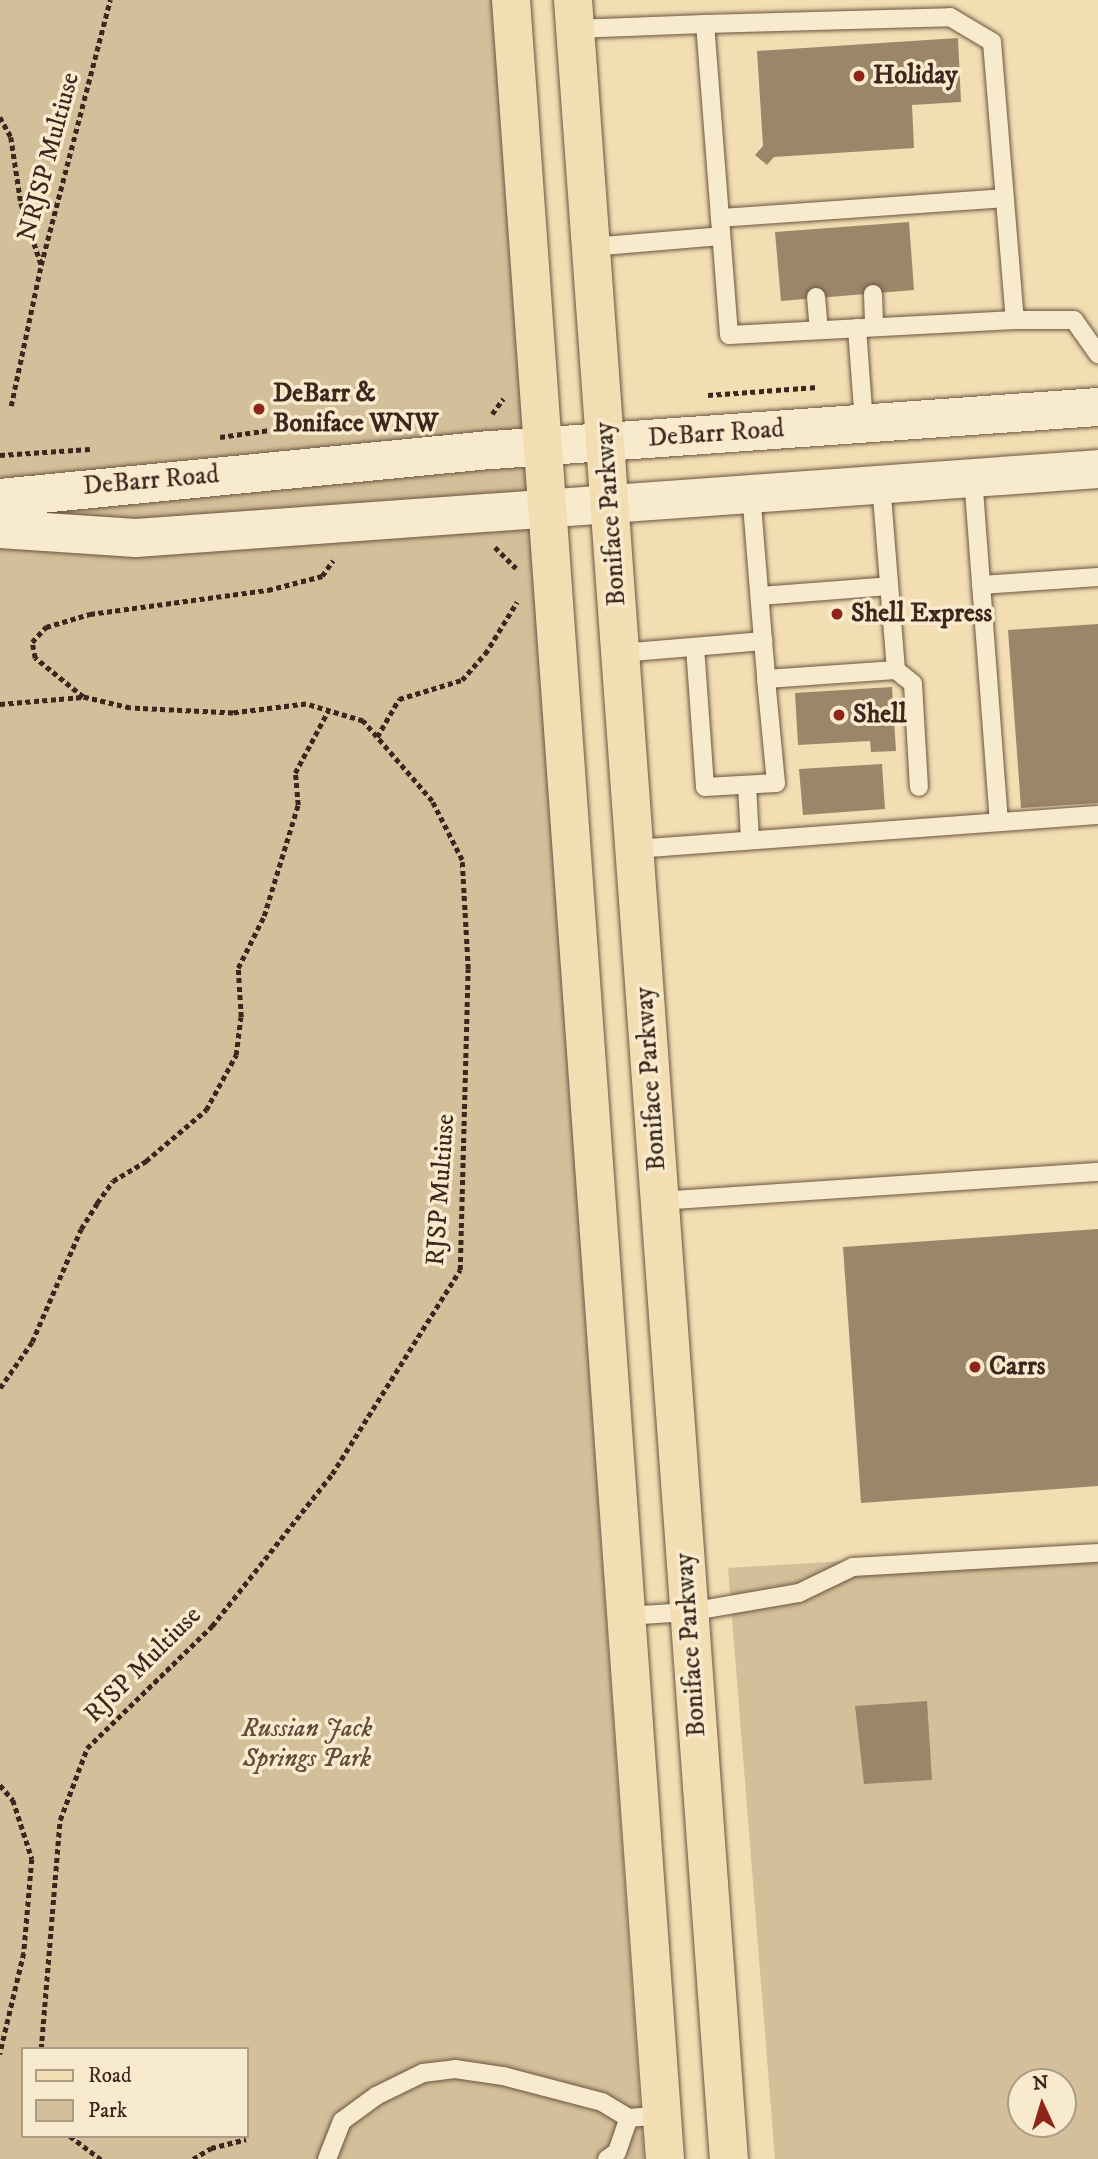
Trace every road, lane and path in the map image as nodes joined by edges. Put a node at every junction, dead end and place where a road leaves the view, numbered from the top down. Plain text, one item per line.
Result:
1 (110, 0) edge
2 (510, 0) edge
3 (574, 14) edge
4 (705, 24) junction
5 (0, 117) edge
6 (1004, 198) junction
7 (720, 227) junction
8 (592, 247) junction
9 (41, 265) junction
10 (873, 293) dead end
11 (816, 298) dead end
12 (1015, 320) junction
13 (866, 327) junction
14 (818, 330) junction
15 (1098, 354) edge
16 (11, 406) dead end
17 (1098, 407) edge
18 (863, 423) junction
19 (606, 441) junction
20 (539, 446) junction
21 (1098, 469) edge
22 (973, 477) junction
23 (881, 484) junction
24 (751, 493) junction
25 (0, 498) edge
26 (609, 502) junction
27 (544, 509) junction
28 (0, 529) edge
29 (495, 549) dead end
30 (334, 552) dead end
31 (520, 572) dead end
32 (1098, 577) edge
33 (981, 585) junction
34 (889, 586) junction
35 (760, 596) junction
36 (519, 599) dead end
37 (763, 641) junction
38 (695, 647) junction
39 (620, 653) junction
40 (896, 670) junction
41 (766, 679) junction
42 (83, 697) junction
43 (0, 704) edge
44 (328, 711) junction
45 (377, 737) junction
46 (747, 785) junction
47 (919, 787) dead end
48 (1098, 815) edge
49 (999, 822) junction
50 (750, 840) junction
51 (634, 849) junction
52 (1098, 1172) edge
53 (660, 1200) junction
54 (0, 1388) edge
55 (1098, 1553) edge
56 (689, 1612) junction
57 (625, 1616) junction
58 (0, 1785) edge
59 (41, 2047) edge
60 (0, 2054) edge
61 (645, 2117) junction
62 (73, 2138) edge
63 (246, 2139) dead end
64 (101, 2159) edge
65 (193, 2159) edge
66 (327, 2159) edge
67 (607, 2159) edge
68 (665, 2159) edge
69 (729, 2159) edge

1 - 9 path, NRJSP Multiuse
2 - 20 main road
3 - 4 lane
3 - 8 main road, Boniface Parkway
4 - 6 lane
4 - 7 lane
5 - 9 path
6 - 7 lane
6 - 12 lane
7 - 8 lane
7 - 14 lane
8 - 19 main road, Boniface Parkway
9 - 16 path, NRJSP Multiuse
10 - 13 lane
11 - 14 lane
12 - 13 lane
12 - 15 lane
13 - 14 lane
13 - 18 lane
17 - 18 main road, DeBarr Road
18 - 19 main road, DeBarr Road
19 - 20 main road, DeBarr Road
19 - 26 main road, Boniface Parkway
20 - 25 main road, DeBarr Road
20 - 27 main road
21 - 22 main road, DeBarr Road
22 - 23 main road, DeBarr Road
22 - 33 lane
23 - 24 main road, DeBarr Road
23 - 34 lane
24 - 26 main road, DeBarr Road
24 - 35 lane
26 - 27 main road, DeBarr Road
26 - 39 main road, Boniface Parkway
27 - 28 main road, DeBarr Road
27 - 57 main road
29 - 31 path
30 - 42 path, RJSP Multiuse
32 - 33 lane
33 - 49 lane
34 - 35 lane
34 - 40 lane
35 - 37 lane
36 - 45 path
37 - 38 lane
37 - 41 lane
38 - 39 lane
38 - 46 lane
39 - 51 main road, Boniface Parkway
40 - 41 lane
40 - 47 lane
41 - 46 lane
42 - 43 path
42 - 44 path, RJSP Multiuse
44 - 45 path, RJSP Multiuse
44 - 54 path
45 - 59 path, RJSP Multiuse
46 - 50 lane
48 - 49 lane
49 - 50 lane
50 - 51 lane
51 - 53 main road, Boniface Parkway
52 - 53 lane
53 - 56 main road, Boniface Parkway
55 - 56 lane
56 - 57 lane
56 - 69 main road, Boniface Parkway
57 - 61 main road
58 - 60 path
61 - 66 lane
61 - 67 lane
61 - 68 main road
62 - 64 path
63 - 65 path

